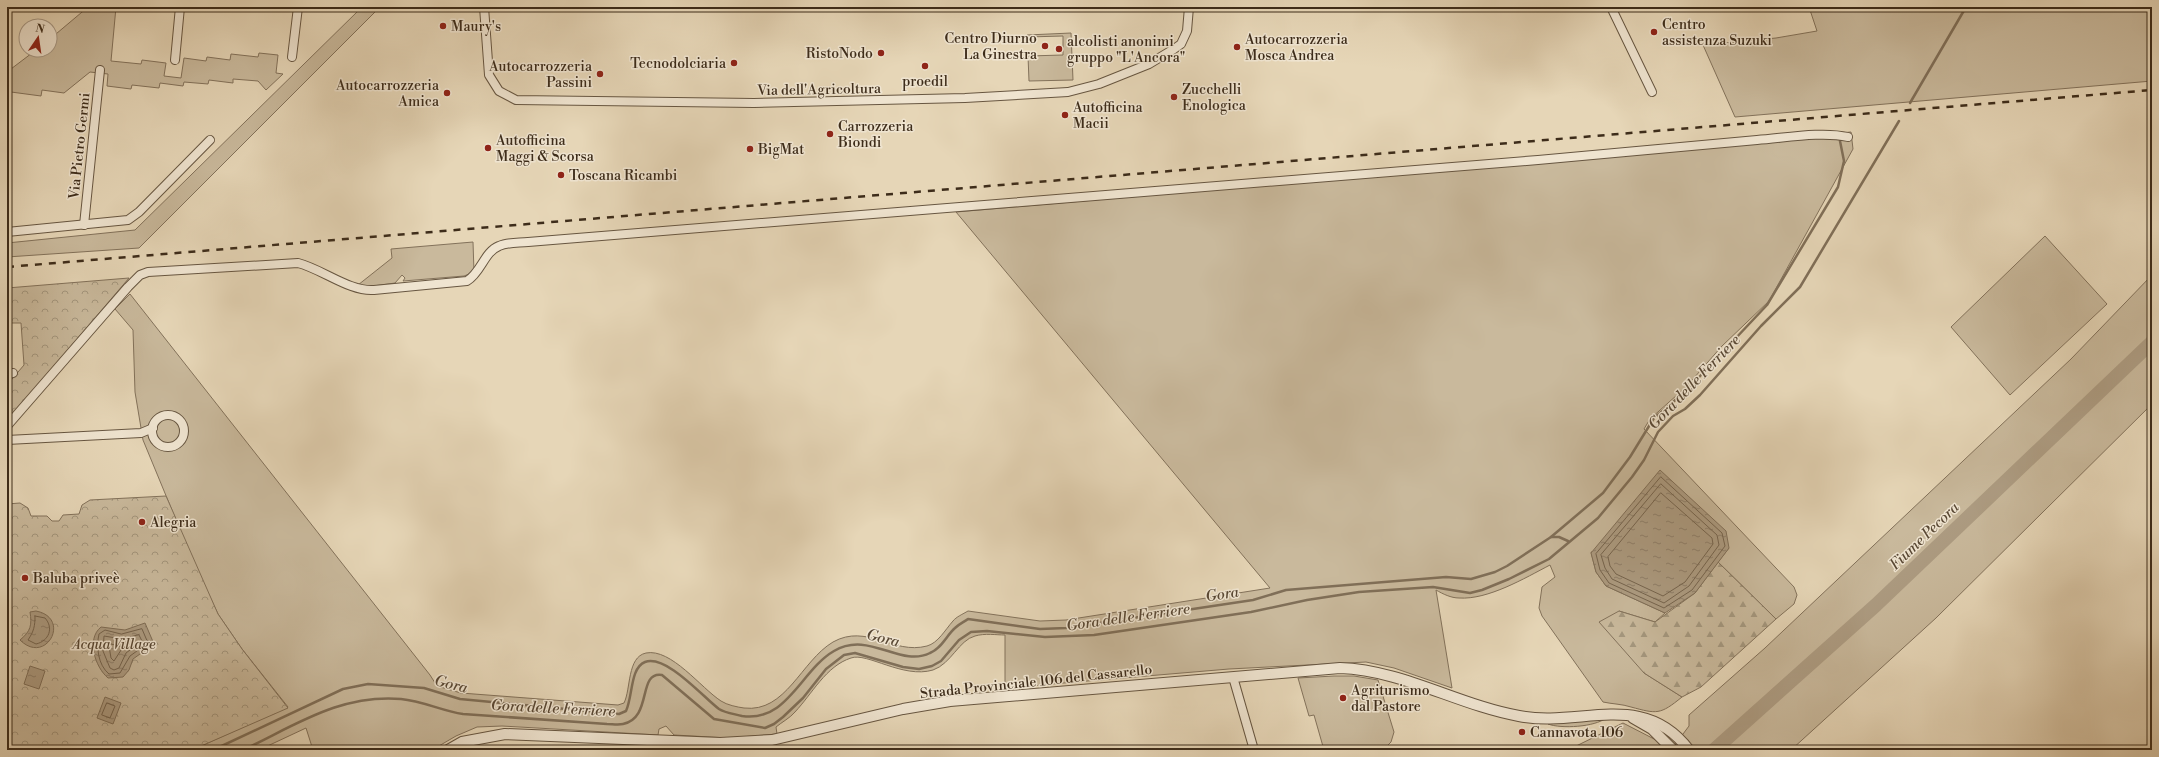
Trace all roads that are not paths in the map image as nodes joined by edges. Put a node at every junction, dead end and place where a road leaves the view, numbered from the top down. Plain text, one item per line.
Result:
1 (180, 7) edge
2 (298, 7) edge
3 (484, 7) edge
4 (1188, 7) edge
5 (1611, 7) edge
6 (292, 57) dead end
7 (175, 60) dead end
8 (100, 70) dead end
9 (1652, 92) dead end
10 (1848, 138) dead end
11 (210, 140) dead end
12 (84, 225) junction
13 (7, 232) edge
14 (7, 426) edge
15 (153, 428) junction
16 (141, 433) junction
17 (154, 437) junction
18 (7, 440) edge
19 (1233, 677) junction
20 (1626, 715) junction
21 (1672, 749) edge
22 (448, 750) edge
23 (1254, 750) edge
24 (1689, 750) edge

1 - 7 street
2 - 6 street
3 - 4 street, Via dell'Agricoltura
5 - 9 street
8 - 12 street, Via Pietro Germi
10 - 14 street
11 - 12 street
12 - 13 street
15 - 16 street
15 - 17 street
15 - 17 street
16 - 17 street
16 - 18 street
19 - 20 street, Strada Provinciale 106 del Cassarello
19 - 22 street, Strada Provinciale 106 del Cassarello
19 - 23 street
20 - 21 street, Strada Provinciale 106 del Cassarello
20 - 24 street, Strada Provinciale 106 del Cassarello

